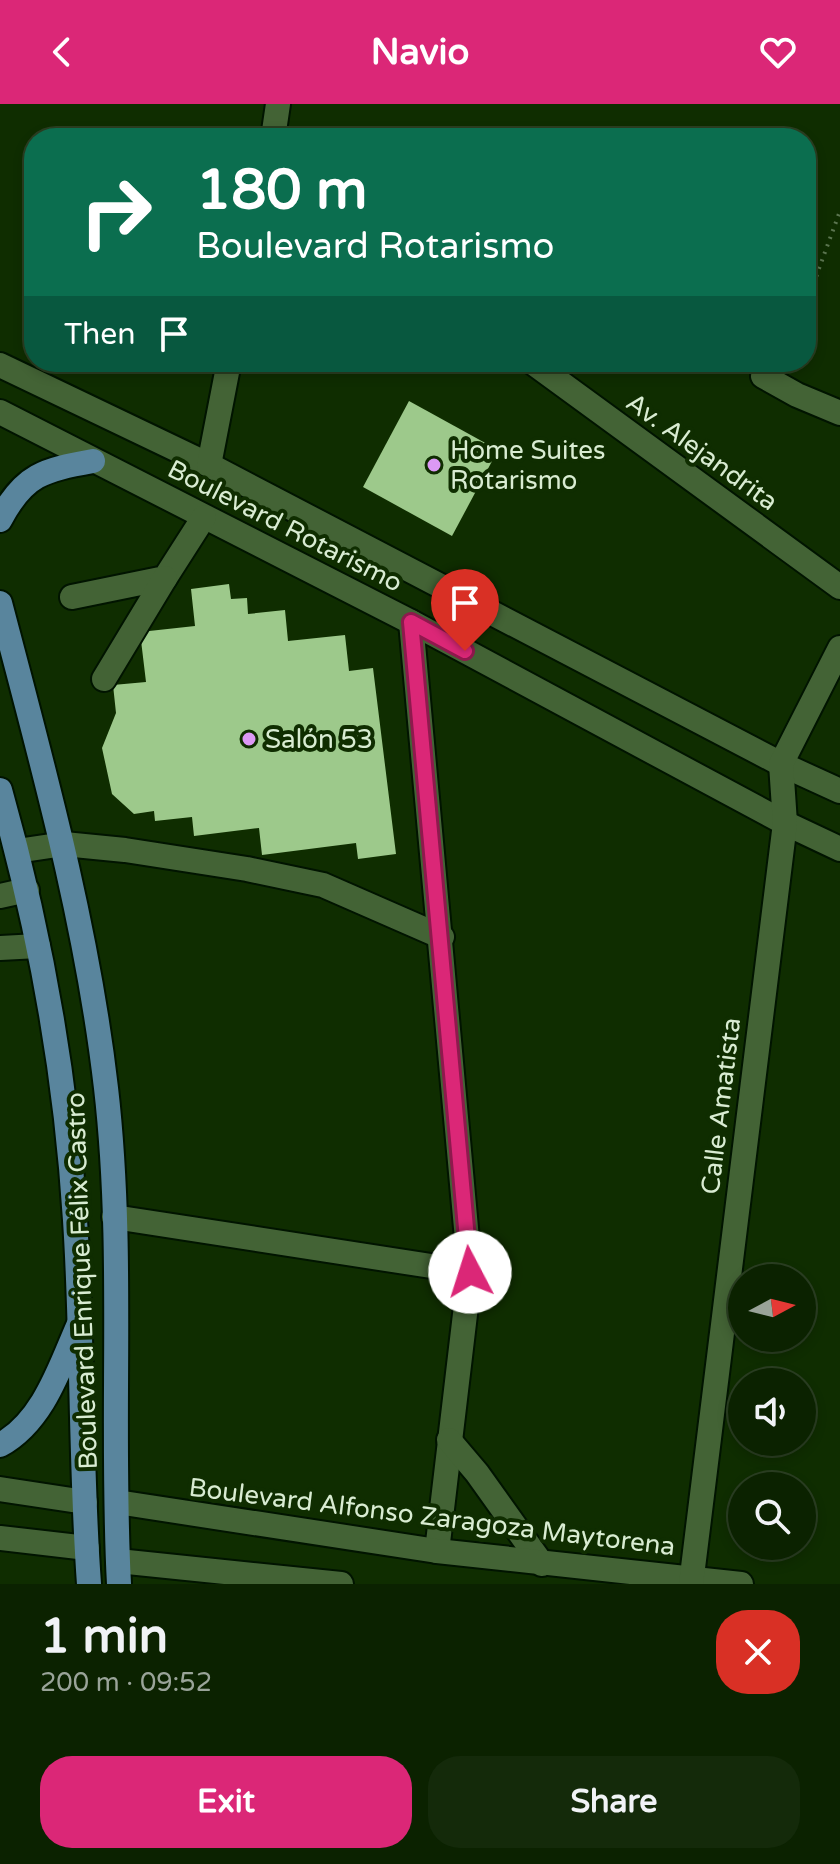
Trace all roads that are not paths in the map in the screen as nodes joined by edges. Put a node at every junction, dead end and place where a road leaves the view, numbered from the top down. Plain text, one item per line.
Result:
1 (278, 104) edge
2 (274, 128) edge
3 (0, 365) edge
4 (227, 372) edge
5 (546, 372) edge
6 (763, 376) dead end
7 (0, 412) edge
8 (840, 413) edge
9 (93, 461) junction
10 (209, 465) junction
11 (204, 517) junction
12 (0, 520) edge
13 (165, 578) junction
14 (840, 587) edge
15 (72, 597) dead end
16 (0, 603) edge
17 (411, 622) junction
18 (840, 648) edge
19 (104, 679) dead end
20 (781, 764) junction
21 (0, 790) edge
22 (840, 791) edge
23 (785, 823) junction
24 (64, 844) junction
25 (840, 849) edge
26 (17, 851) junction
27 (27, 890) junction
28 (0, 896) edge
29 (442, 937) junction
30 (38, 946) junction
31 (0, 948) edge
32 (114, 1217) junction
33 (470, 1272) junction
34 (81, 1320) junction
35 (449, 1440) junction
36 (0, 1445) edge
37 (0, 1489) edge
38 (85, 1502) junction
39 (117, 1502) junction
40 (0, 1538) edge
41 (87, 1548) junction
42 (437, 1551) junction
43 (542, 1564) junction
44 (119, 1573) edge
45 (691, 1582) edge
46 (89, 1584) edge
47 (341, 1584) edge
48 (741, 1584) edge

1 - 2 street
3 - 10 street, Boulevard Rotarismo
4 - 10 street
5 - 14 street, Av. Alejandrita
6 - 8 street
7 - 9 street, Boulevard Rotarismo
9 - 11 street, Boulevard Rotarismo
9 - 12 main road
10 - 20 street, Boulevard Rotarismo
11 - 13 street
11 - 17 street, Boulevard Rotarismo
13 - 15 street
13 - 19 street
16 - 24 main road, Boulevard Enrique Félix Castro
17 - 23 street, Boulevard Rotarismo
17 - 29 street
18 - 20 street
20 - 22 street, Boulevard Rotarismo
20 - 23 street, Calle Amatista
21 - 26 main road, Boulevard Enrique Félix Castro
23 - 25 street, Boulevard Rotarismo
23 - 45 street, Calle Amatista
24 - 26 street
24 - 29 street
24 - 32 main road, Boulevard Enrique Félix Castro
26 - 27 main road, Boulevard Enrique Félix Castro
27 - 28 street
27 - 30 main road, Boulevard Enrique Félix Castro
29 - 33 street
30 - 31 street
30 - 34 main road, Boulevard Enrique Félix Castro
32 - 33 street
32 - 39 main road, Boulevard Enrique Félix Castro
33 - 35 street
34 - 36 main road
34 - 38 main road, Boulevard Enrique Félix Castro
35 - 42 street
35 - 43 street
37 - 38 street
38 - 41 main road, Boulevard Enrique Félix Castro
39 - 42 street, Boulevard Alfonso Zaragoza Maytorena
39 - 44 main road, Boulevard Enrique Félix Castro
40 - 41 street
41 - 46 main road, Boulevard Enrique Félix Castro
42 - 43 street, Boulevard Alfonso Zaragoza Maytorena
43 - 45 street, Boulevard Alfonso Zaragoza Maytorena
44 - 47 street
45 - 48 street, Boulevard Alfonso Zaragoza Maytorena

